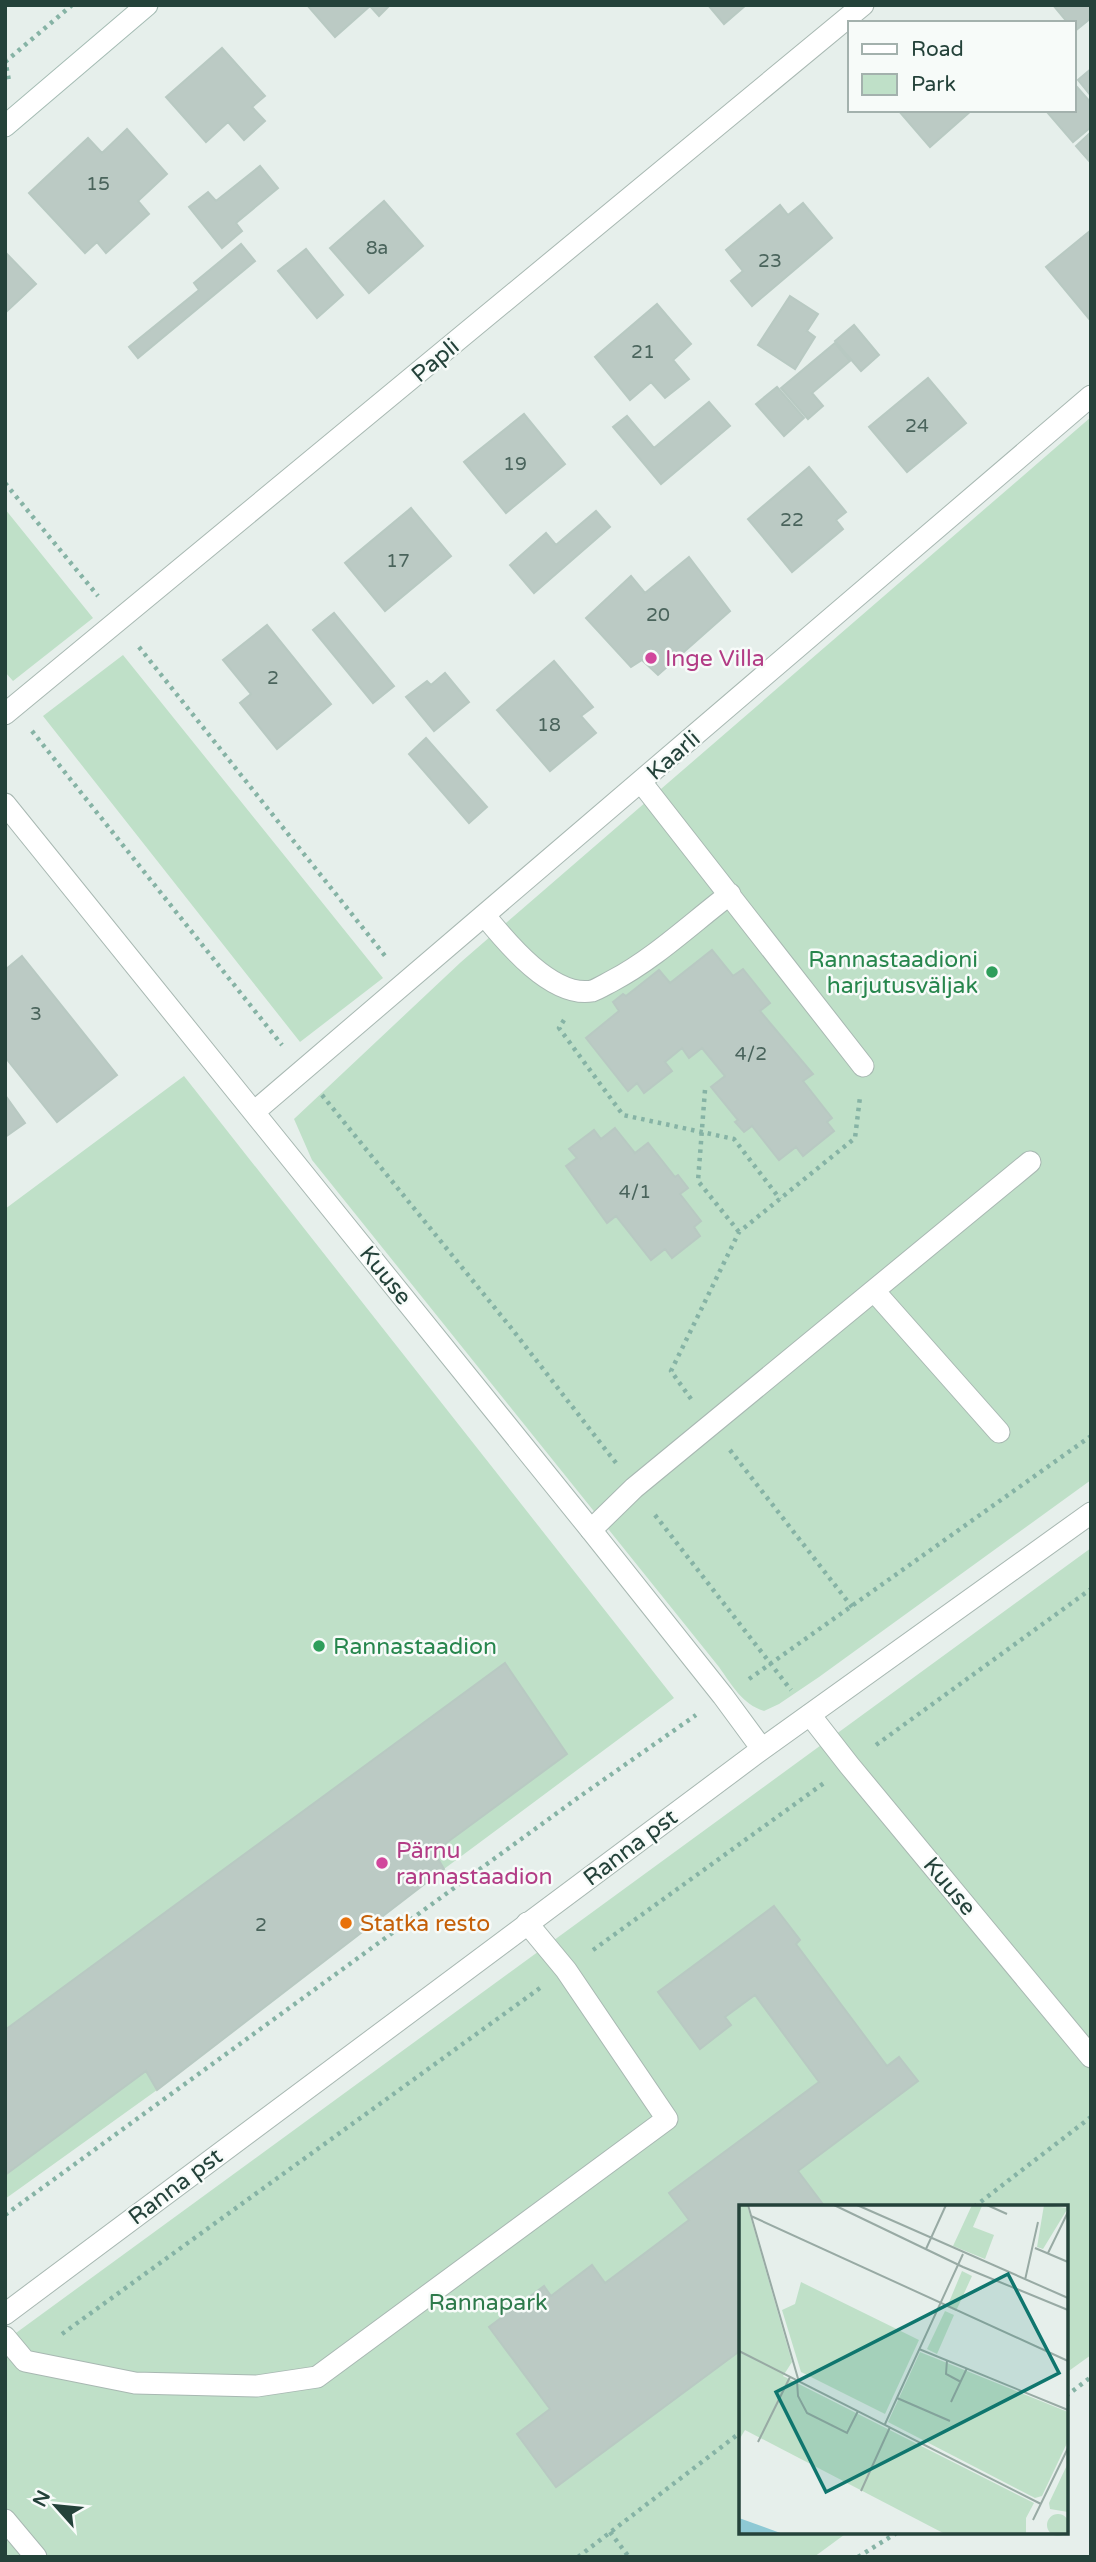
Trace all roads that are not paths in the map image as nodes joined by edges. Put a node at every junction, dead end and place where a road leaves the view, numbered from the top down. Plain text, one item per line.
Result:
1 (147, 5) edge
2 (863, 5) edge
3 (5, 126) edge
4 (1091, 396) edge
5 (9, 710) edge
6 (641, 782) junction
7 (5, 804) edge
8 (730, 894) junction
9 (485, 916) junction
10 (863, 1066) dead end
11 (254, 1112) junction
12 (1030, 1162) dead end
13 (874, 1292) junction
14 (999, 1432) dead end
15 (1091, 1513) edge
16 (591, 1530) junction
17 (810, 1715) junction
18 (762, 1749) junction
19 (527, 1923) junction
20 (1091, 2057) edge
21 (8, 2308) edge
22 (5, 2337) edge
23 (5, 2520) edge
24 (36, 2557) edge

1 - 3 street
2 - 5 street, Papli
4 - 6 street, Kaarli
6 - 8 street
6 - 9 street, Kaarli
7 - 11 street, Kuuse
8 - 9 street
8 - 10 street
9 - 11 street, Kaarli
11 - 16 street, Kuuse
12 - 13 street
13 - 14 street
13 - 16 street
15 - 17 street, Ranna pst
16 - 18 street, Kuuse
17 - 18 street, Ranna pst
17 - 20 street, Kuuse
18 - 19 street, Ranna pst
19 - 21 street, Ranna pst
19 - 22 street
23 - 24 street

